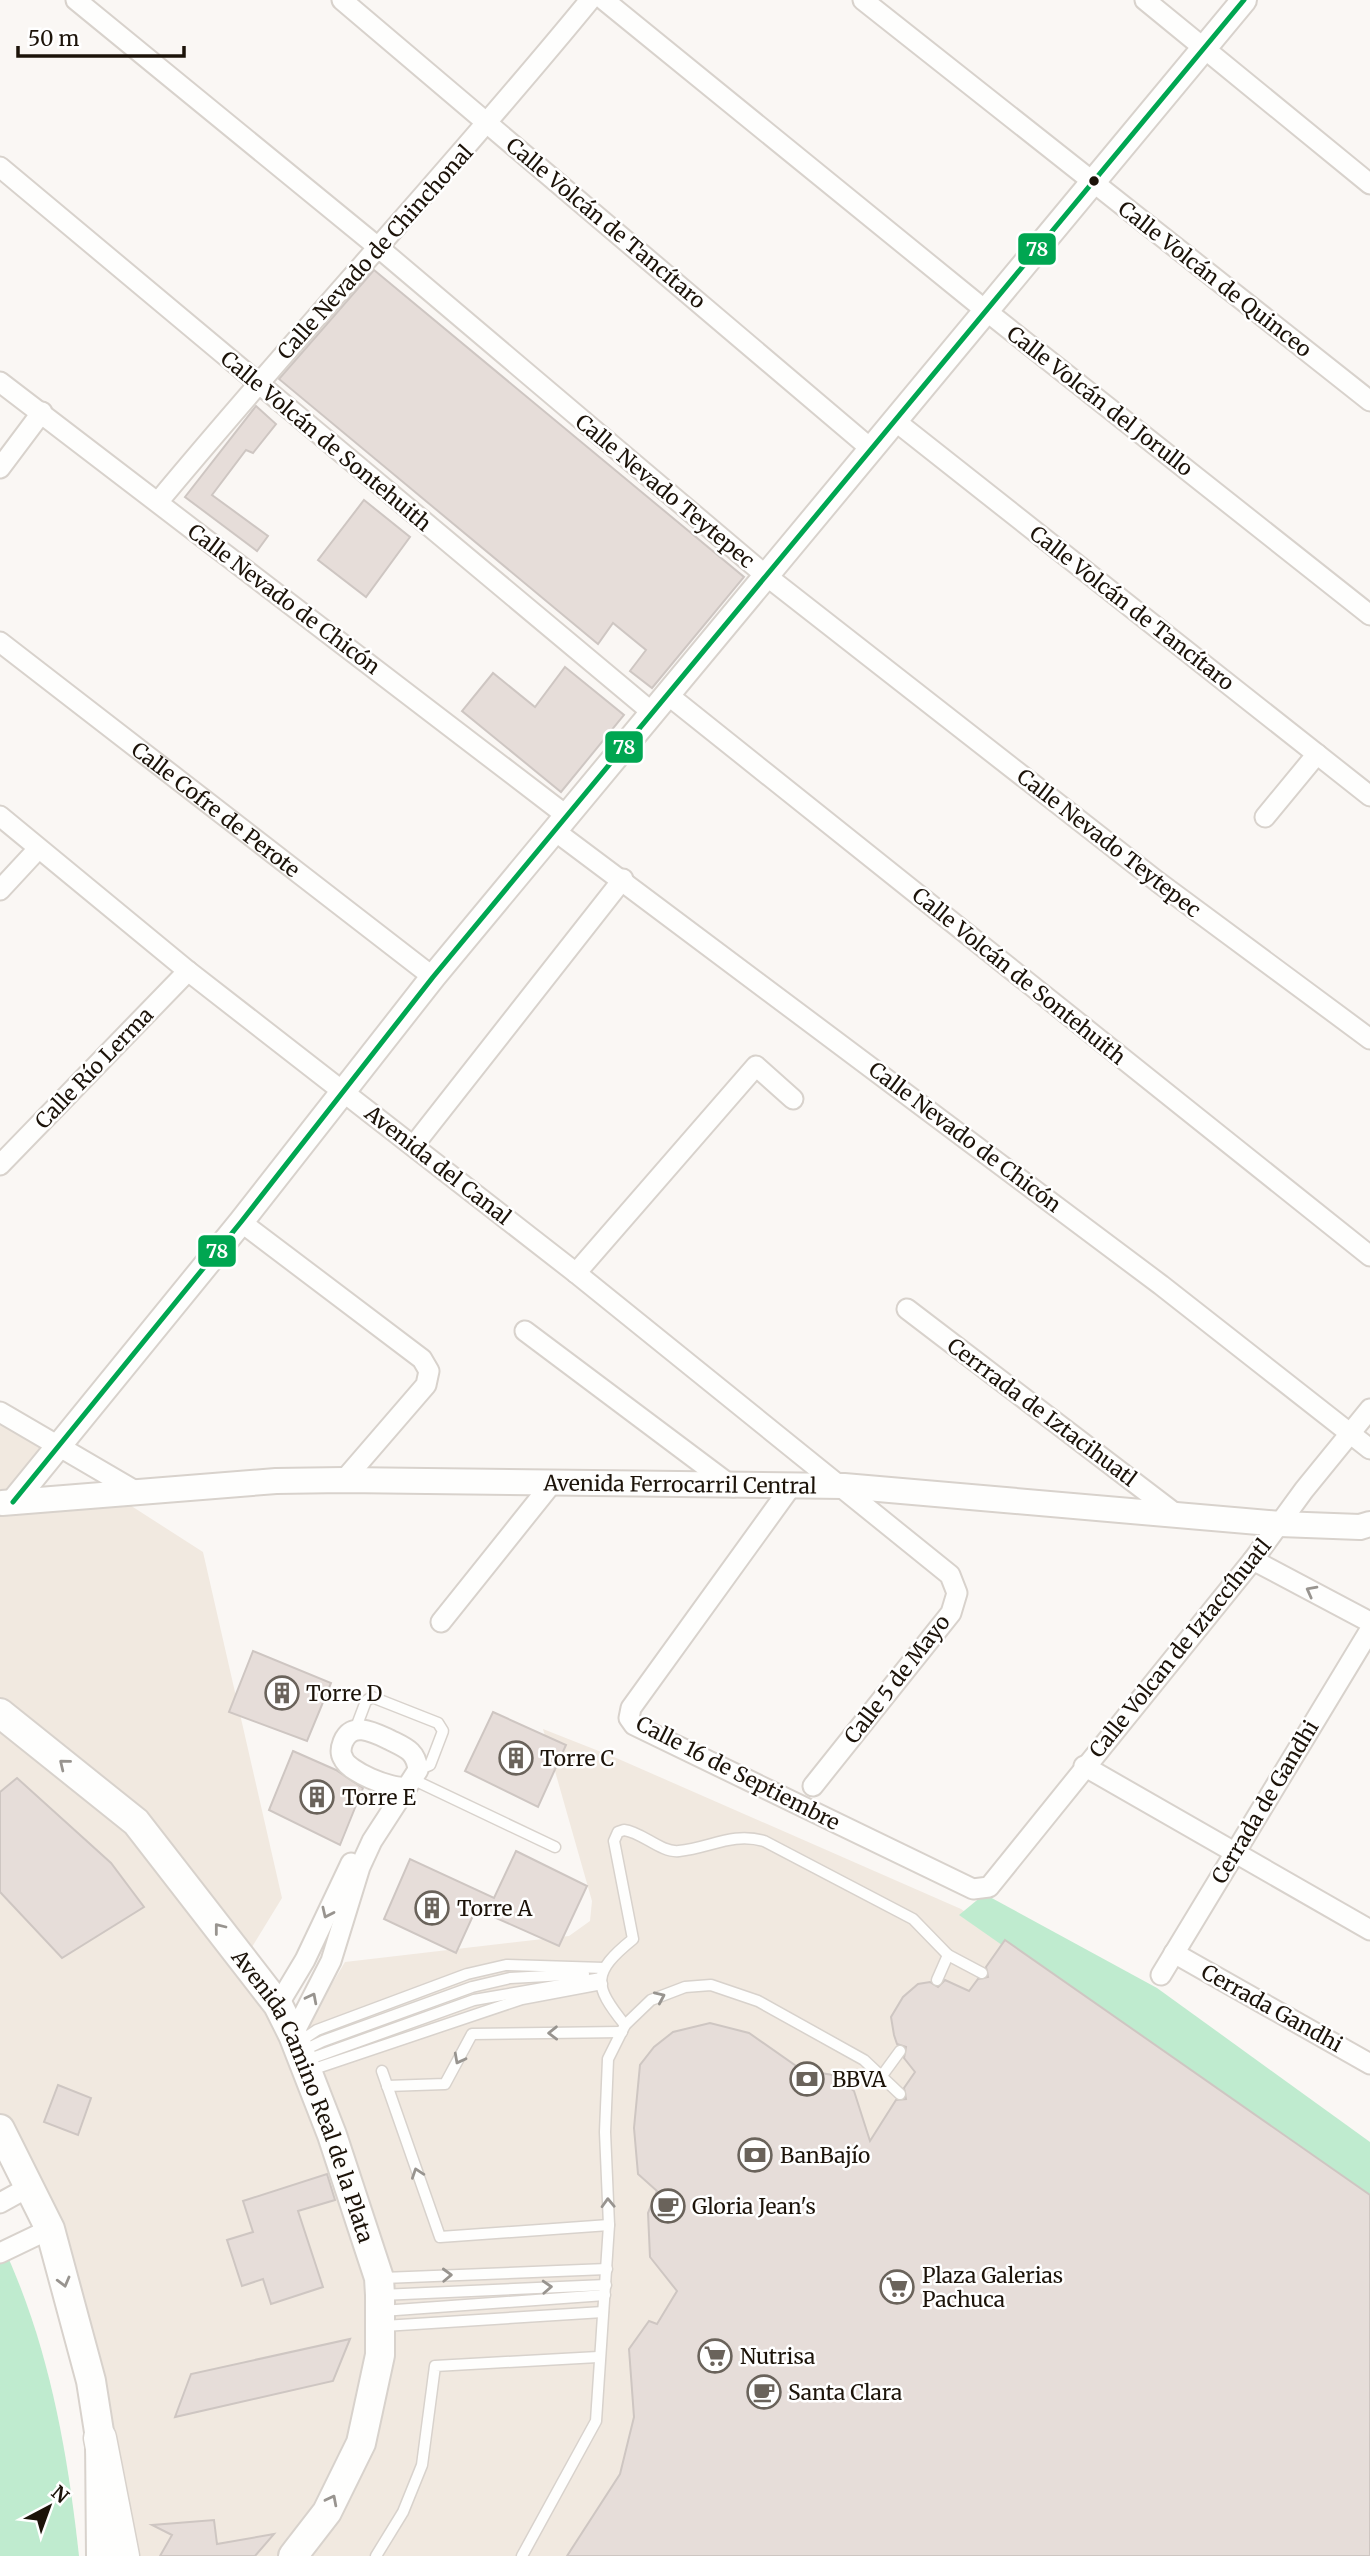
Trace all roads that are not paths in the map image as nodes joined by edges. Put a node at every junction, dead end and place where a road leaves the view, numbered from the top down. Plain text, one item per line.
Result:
1 (76, 0) edge
2 (342, 0) edge
3 (590, 0) edge
4 (604, 0) edge
5 (863, 0) edge
6 (1145, 0) edge
7 (1244, 0) edge
8 (1204, 47) junction
9 (489, 123) junction
10 (0, 167) edge
11 (1092, 183) junction
12 (1370, 184) edge
13 (379, 247) junction
14 (985, 310) junction
15 (0, 382) edge
16 (257, 383) junction
17 (1370, 401) edge
18 (42, 412) junction
19 (894, 420) junction
20 (870, 448) junction
21 (0, 468) edge
22 (158, 502) junction
23 (764, 574) junction
24 (1368, 609) edge
25 (0, 642) edge
26 (661, 704) junction
27 (1317, 754) junction
28 (1370, 796) edge
29 (0, 816) edge
30 (1265, 817) dead end
31 (561, 823) junction
32 (38, 849) junction
33 (622, 879) junction
34 (0, 890) edge
35 (188, 971) junction
36 (433, 977) junction
37 (1370, 1039) edge
38 (344, 1092) junction
39 (793, 1099) dead end
40 (414, 1145) junction
41 (0, 1165) edge
42 (241, 1222) junction
43 (1370, 1256) edge
44 (576, 1273) junction
45 (907, 1309) dead end
46 (525, 1331) dead end
47 (1370, 1409) edge
48 (0, 1412) edge
49 (1349, 1434) junction
50 (56, 1446) junction
51 (1370, 1449) edge
52 (344, 1480) junction
53 (553, 1482) junction
54 (844, 1486) junction
55 (733, 1487) junction
56 (790, 1488) junction
57 (137, 1492) junction
58 (6, 1503) edge
59 (1177, 1515) junction
60 (1280, 1524) junction
61 (1367, 1528) edge
62 (1252, 1560) junction
63 (441, 1622) dead end
64 (1370, 1622) edge
65 (1370, 1630) edge
66 (0, 1713) edge
67 (355, 1730) junction
68 (1084, 1766) junction
69 (406, 1780) junction
70 (813, 1786) dead end
71 (555, 1847) dead end
72 (1234, 1853) junction
73 (989, 1887) joint
74 (1370, 1930) edge
75 (1174, 1953) junction
76 (948, 1955) junction
77 (982, 1973) dead end
78 (1161, 1975) dead end
79 (602, 1976) junction
80 (937, 1980) dead end
81 (278, 2005) junction
82 (623, 2029) junction
83 (900, 2051) dead end
84 (300, 2053) junction
85 (1370, 2063) edge
86 (382, 2071) dead end
87 (881, 2077) junction
88 (387, 2086) junction
89 (900, 2094) dead end
90 (0, 2129) edge
91 (29, 2187) junction
92 (0, 2203) edge
93 (609, 2225) junction
94 (50, 2229) junction
95 (0, 2253) edge
96 (607, 2269) junction
97 (606, 2290) junction
98 (380, 2303) junction
99 (603, 2312) junction
100 (598, 2357) junction
101 (100, 2438) junction
102 (101, 2556) edge
103 (123, 2556) edge
104 (293, 2556) edge
105 (376, 2556) edge
106 (522, 2556) edge

1 - 13 street, Calle Nevado Teytepec
2 - 9 street, Calle Volcán de Tancítaro
3 - 9 street, Calle Nevado de Chinchonal
4 - 14 street, Calle Volcán del Jorullo
5 - 11 street, Calle Volcán de Quinceo
6 - 8 street
7 - 8 street
8 - 11 street
8 - 12 street
9 - 13 street, Calle Nevado de Chinchonal
9 - 20 street, Calle Volcán de Tancítaro
10 - 16 street, Calle Volcán de Sontehuith
11 - 14 street
11 - 17 street, Calle Volcán de Quinceo
13 - 16 street, Calle Nevado de Chinchonal
13 - 23 street, Calle Nevado Teytepec
14 - 19 street
14 - 24 street, Calle Volcán del Jorullo
15 - 18 street, Calle Nevado de Chicón
16 - 22 street, Calle Nevado de Chinchonal
16 - 26 street, Calle Volcán de Sontehuith
18 - 21 street
18 - 22 street, Calle Nevado de Chicón
19 - 20 street
19 - 27 street, Calle Volcán de Tancítaro
20 - 23 street
22 - 31 street, Calle Nevado de Chicón
23 - 26 street
23 - 37 street, Calle Nevado Teytepec
25 - 36 street, Calle Cofre de Perote
26 - 31 street
26 - 43 street, Calle Volcán de Sontehuith
27 - 28 street, Calle Volcán de Tancítaro
27 - 30 street
29 - 32 street, Avenida del Canal
31 - 33 street, Calle Nevado de Chicón
31 - 36 street
32 - 34 street
32 - 35 street, Avenida del Canal
33 - 40 street
33 - 49 street, Calle Nevado de Chicón
35 - 38 street, Avenida del Canal
35 - 41 street, Calle Río Lerma
36 - 38 street
38 - 40 street, Avenida del Canal
38 - 42 street
39 - 44 street
40 - 44 street, Avenida del Canal
42 - 50 street
42 - 52 street
44 - 54 street, Avenida del Canal
45 - 59 street, Cerrrada de Iztacihuatl
46 - 55 street
47 - 49 street, Calle Volcan de Iztaccíhuatl
48 - 50 street
49 - 51 street, Calle Nevado de Chicón
49 - 60 street, Calle Volcan de Iztaccíhuatl
50 - 57 street
50 - 58 street
52 - 53 street, Avenida Ferrocarril Central
52 - 57 street, Avenida Ferrocarril Central
53 - 55 street, Avenida Ferrocarril Central
53 - 63 street
54 - 56 street, Avenida Ferrocarril Central
54 - 59 street, Avenida Ferrocarril Central
54 - 70 street, Calle 5 de Mayo
55 - 56 street, Avenida Ferrocarril Central
56 - 73 street, Calle 16 de Septiembre
57 - 58 street, Avenida Ferrocarril Central
59 - 60 street, Avenida Ferrocarril Central
60 - 61 street, Avenida Ferrocarril Central
60 - 62 street, Calle Volcan de Iztaccíhuatl
64 -> 62 street
62 - 68 street, Calle Volcan de Iztaccíhuatl
65 - 72 street, Cerrada de Gandhi
81 -> 66 main road, Avenida Camino Real de la Plata
67 - 69 street
67 - 69 street
67 - 69 lane
68 - 72 street
68 - 73 street, Calle Volcan de Iztaccíhuatl
69 - 71 lane
69 -> 81 street
84 -> 69 street
72 - 74 street
72 - 75 street, Cerrada de Gandhi
75 - 78 street, Cerrada de Gandhi
75 - 85 street, Cerrada Gandhi
76 - 77 lane
76 - 79 lane
76 - 80 lane
79 - 82 lane
79 - 84 lane
79 - 84 lane
81 - 84 main road, Avenida Camino Real de la Plata
82 -> 87 lane
82 -> 88 lane
93 -> 82 lane
83 - 87 lane
84 - 98 main road, Avenida Camino Real de la Plata
86 - 88 lane
87 - 89 lane
93 -> 88 lane
90 - 91 main road
91 - 92 street
91 - 94 main road
93 - 96 lane
94 - 95 street
94 -> 101 main road
96 - 97 lane
98 -> 96 lane
97 - 98 lane
98 -> 97 lane
97 - 99 lane
98 - 99 lane
104 -> 98 main road, Avenida Camino Real de la Plata
99 - 100 lane
100 - 105 lane
100 - 106 lane
101 - 102 main road
101 - 103 highway

